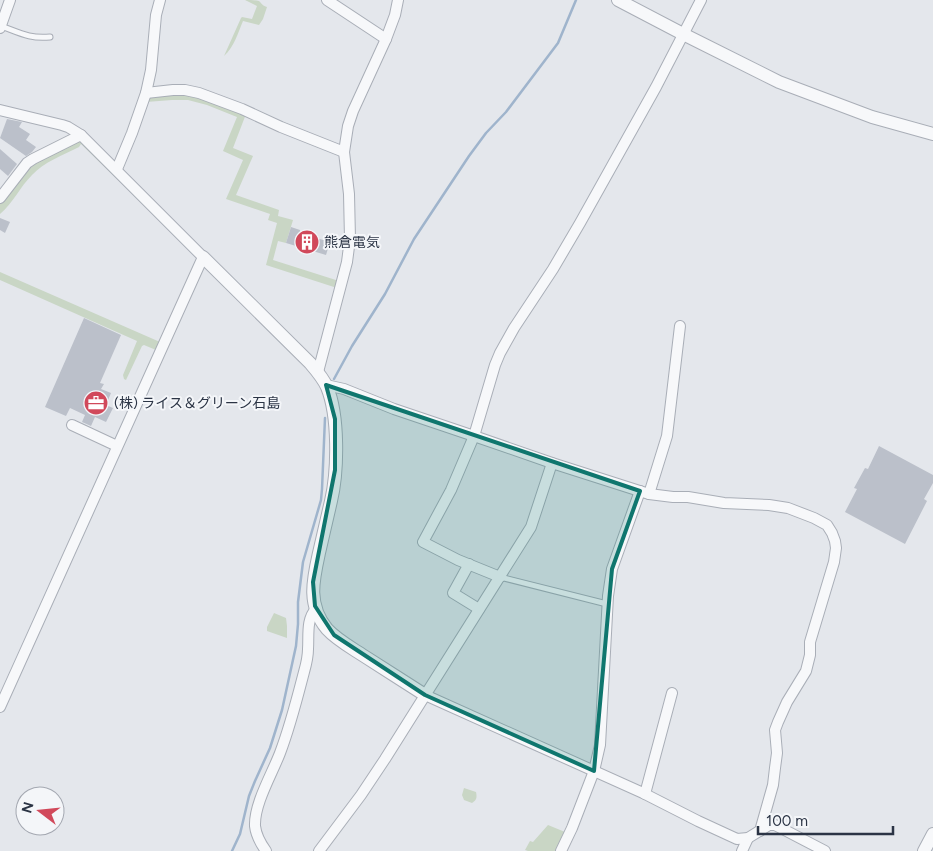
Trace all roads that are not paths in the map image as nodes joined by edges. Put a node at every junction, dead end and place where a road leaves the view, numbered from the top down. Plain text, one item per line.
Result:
1 (10, 0) edge
2 (160, 0) edge
3 (327, 0) edge
4 (398, 0) edge
5 (618, 0) edge
6 (701, 0) edge
7 (0, 26) edge
8 (683, 34) junction
9 (50, 37) dead end
10 (386, 39) junction
11 (146, 93) junction
12 (0, 110) edge
13 (933, 134) edge
14 (82, 135) junction
15 (344, 152) junction
16 (117, 169) junction
17 (0, 198) edge
18 (203, 256) junction
19 (680, 326) dead end
20 (318, 372) junction
21 (326, 385) junction
22 (72, 425) dead end
23 (474, 436) junction
24 (118, 446) junction
25 (552, 463) junction
26 (644, 492) junction
27 (469, 564) junction
28 (500, 577) junction
29 (607, 604) junction
30 (316, 609) junction
31 (479, 609) junction
32 (672, 693) dead end
33 (425, 695) junction
34 (0, 707) edge
35 (594, 772) junction
36 (645, 794) junction
37 (760, 831) junction
38 (933, 834) edge
39 (748, 838) junction
40 (266, 851) edge
41 (319, 851) edge
42 (561, 851) edge
43 (742, 851) edge
44 (825, 851) edge
45 (924, 851) edge

1 - 7 street
2 - 11 street
3 - 10 street
4 - 10 street
5 - 8 street
6 - 8 street
7 - 9 lane
8 - 13 street
8 - 23 street
10 - 15 street
11 - 15 street
11 - 16 street
12 - 14 street
14 - 16 street
14 - 17 street
15 - 20 street
16 - 18 street
18 - 20 street
18 - 24 street
19 - 26 street
20 - 21 street
21 - 23 street
21 - 30 street
22 - 24 street
23 - 25 street
23 - 27 street
24 - 34 street
25 - 26 street
25 - 28 street
26 - 29 street
26 - 37 street
27 - 28 street
27 - 31 street
28 - 29 lane
28 - 31 street
29 - 35 street
30 - 33 street
30 - 40 street
31 - 33 street
32 - 36 street
33 - 35 street
33 - 41 street
35 - 36 street
35 - 42 street
36 - 39 street
37 - 39 street
37 - 44 street
38 - 45 street
39 - 43 street

